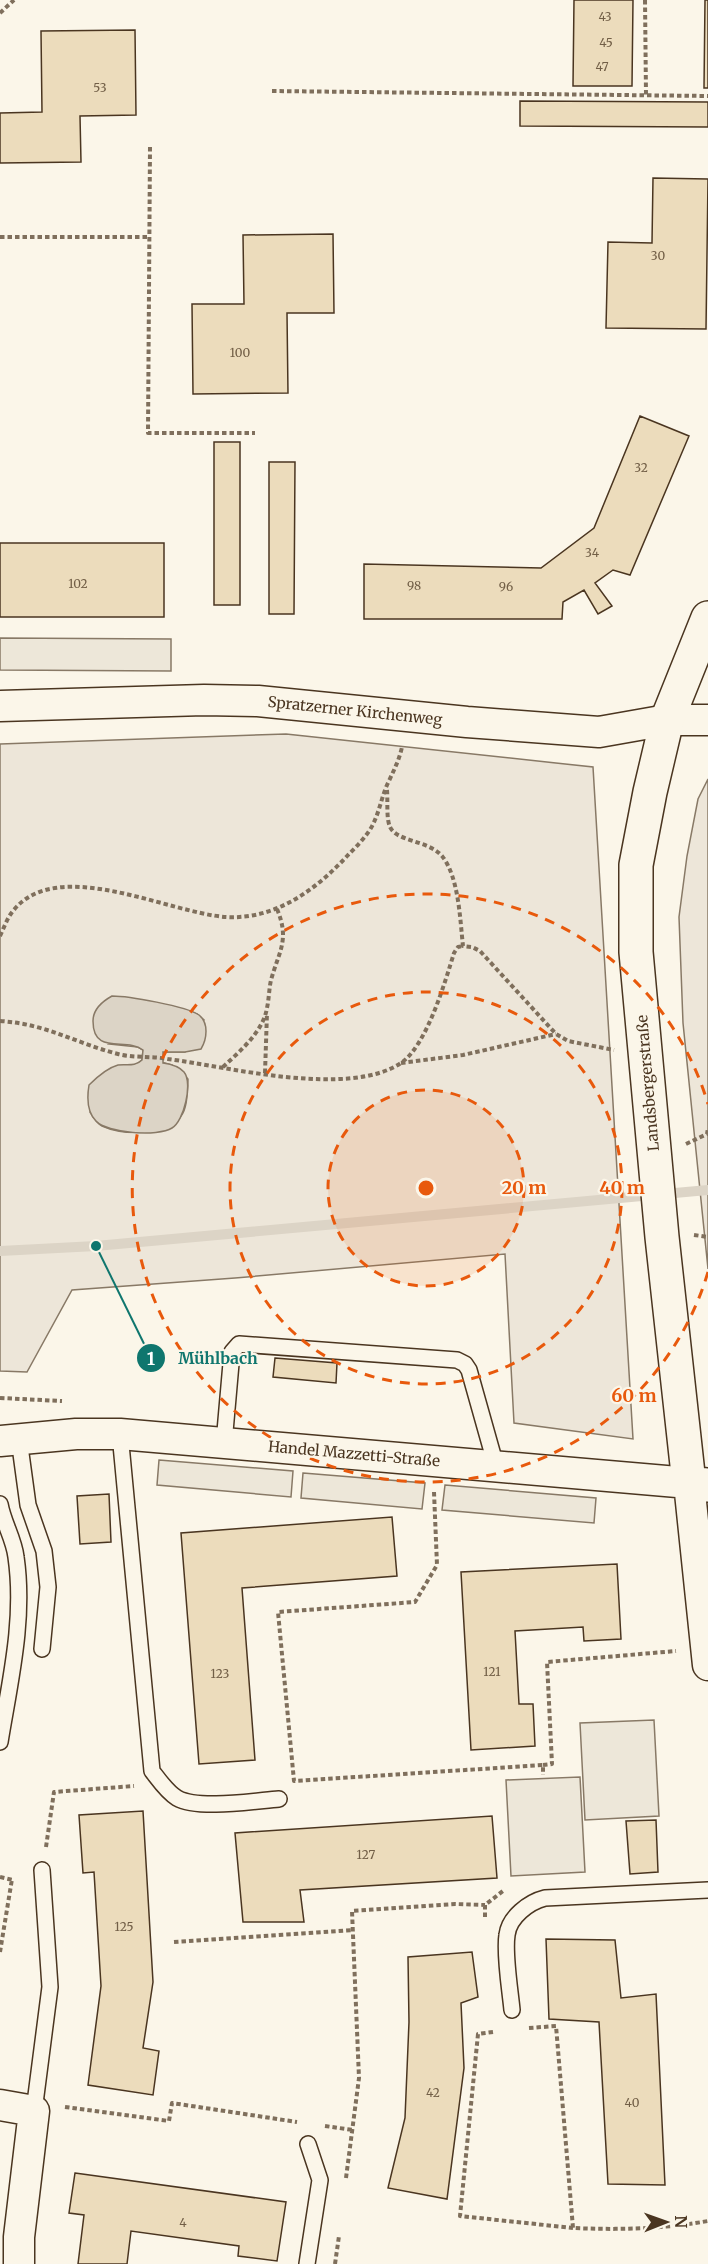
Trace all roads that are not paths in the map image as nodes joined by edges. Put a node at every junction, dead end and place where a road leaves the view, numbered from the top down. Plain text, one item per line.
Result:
1 (708, 618) edge
2 (0, 706) edge
3 (667, 720) junction
4 (708, 720) edge
5 (120, 1434) junction
6 (9, 1440) edge
7 (224, 1443) junction
8 (496, 1466) junction
9 (698, 1484) edge
10 (0, 1504) edge
11 (42, 1649) dead end
12 (707, 1657) edge
13 (0, 1742) edge
14 (279, 1799) dead end
15 (42, 1870) road end
16 (708, 1890) edge
17 (512, 2010) dead end
18 (0, 2105) edge
19 (34, 2107) junction
20 (308, 2144) dead end
21 (19, 2264) edge
22 (307, 2264) edge

1 - 3 street, Landsbergerstraße
2 - 3 street, Spratzerner Kirchenweg
3 - 4 street, Spratzerner Kirchenweg
3 - 9 street, Landsbergerstraße
5 - 6 street, Handel Mazzetti-Straße
5 - 7 street, Handel Mazzetti-Straße
5 - 14 lane
6 - 11 lane
7 - 8 street, Handel Mazzetti-Straße
7 - 8 lane
8 - 9 street, Handel Mazzetti-Straße
9 - 12 street, Landsbergerstraße
10 - 13 lane
15 - 19 lane
16 - 17 lane
18 - 19 street
19 - 21 street
20 - 22 lane

